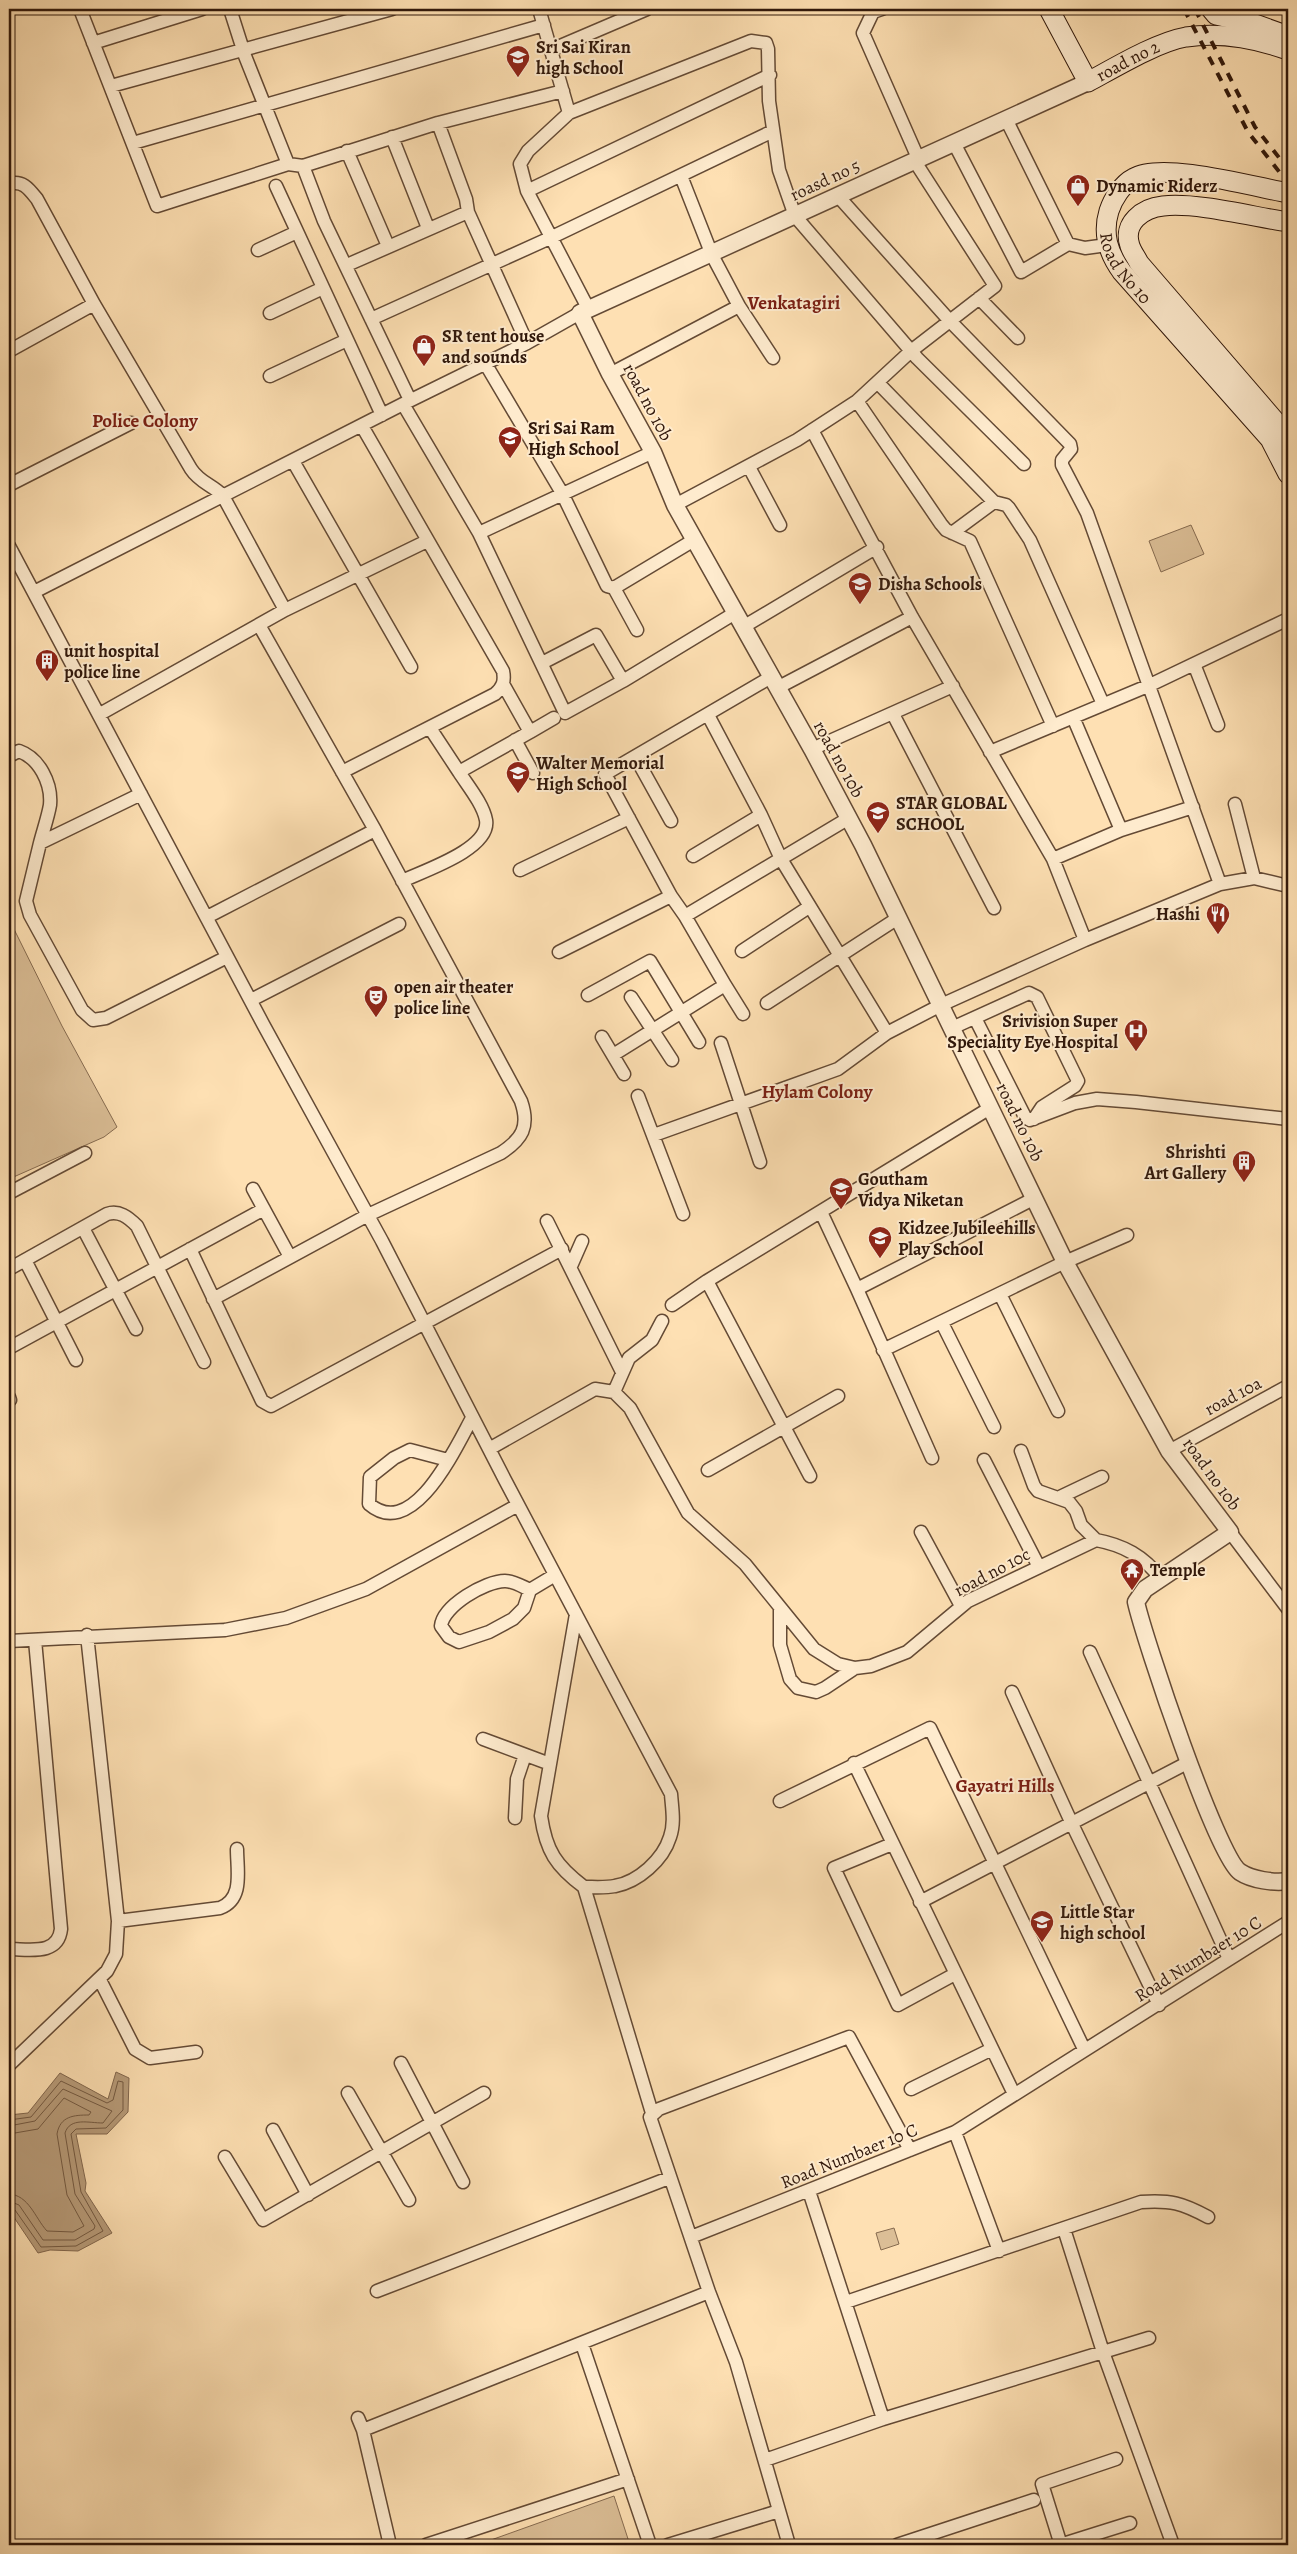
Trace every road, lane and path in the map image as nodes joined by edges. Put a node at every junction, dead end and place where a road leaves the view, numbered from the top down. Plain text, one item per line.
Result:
1 (80, 9) edge
2 (202, 9) edge
3 (230, 9) edge
4 (392, 9) edge
5 (539, 9) edge
6 (647, 9) edge
7 (882, 9) edge
8 (1049, 9) edge
9 (1214, 12) edge
10 (544, 25) junction
11 (1288, 36) edge
12 (1222, 37) junction
13 (93, 43) junction
14 (243, 50) junction
15 (551, 50) junction
16 (1288, 50) edge
17 (770, 75) junction
18 (1088, 82) junction
19 (111, 86) junction
20 (563, 91) junction
21 (264, 106) junction
22 (569, 113) junction
23 (1007, 121) junction
24 (438, 123) junction
25 (773, 131) junction
26 (392, 137) junction
27 (133, 143) junction
28 (954, 143) junction
29 (347, 151) junction
30 (916, 159) junction
31 (288, 164) junction
32 (302, 166) junction
33 (681, 176) junction
34 (9, 184) edge
35 (276, 186) dead end
36 (527, 191) junction
37 (1288, 193) edge
38 (838, 196) junction
39 (468, 212) junction
40 (795, 216) junction
41 (1288, 222) edge
42 (428, 228) junction
43 (297, 232) junction
44 (550, 238) junction
45 (1068, 244) junction
46 (1107, 245) junction
47 (388, 246) junction
48 (258, 250) dead end
49 (712, 255) junction
50 (490, 263) junction
51 (346, 265) junction
52 (323, 288) junction
53 (978, 298) junction
54 (94, 304) junction
55 (739, 306) junction
56 (270, 312) dead end
57 (585, 312) junction
58 (371, 319) junction
59 (949, 320) junction
60 (1018, 338) dead end
61 (347, 340) junction
62 (527, 343) junction
63 (911, 350) junction
64 (9, 351) edge
65 (772, 358) dead end
66 (484, 363) junction
67 (610, 374) junction
68 (270, 376) dead end
69 (878, 382) junction
70 (857, 401) junction
71 (406, 402) junction
72 (382, 415) junction
73 (131, 424) dead end
74 (362, 426) junction
75 (812, 430) junction
76 (1288, 436) edge
77 (653, 452) junction
78 (293, 461) junction
79 (1024, 464) dead end
80 (749, 467) junction
81 (1288, 474) edge
82 (9, 485) edge
83 (562, 493) junction
84 (223, 496) junction
85 (994, 502) junction
86 (675, 505) junction
87 (780, 524) dead end
88 (479, 533) junction
89 (952, 533) junction
90 (694, 540) junction
91 (427, 541) junction
92 (9, 546) edge
93 (877, 547) junction
94 (359, 574) junction
95 (614, 588) junction
96 (34, 592) junction
97 (285, 610) junction
98 (912, 617) junction
99 (1288, 619) edge
100 (739, 620) junction
101 (258, 625) junction
102 (637, 630) dead end
103 (542, 663) junction
104 (1194, 664) junction
105 (411, 668) dead end
106 (623, 681) junction
107 (774, 682) junction
108 (503, 684) junction
109 (1150, 685) junction
110 (953, 686) junction
111 (1103, 704) junction
112 (100, 714) junction
113 (708, 714) junction
114 (893, 714) junction
115 (1073, 717) junction
116 (554, 718) dead end
117 (1053, 726) junction
118 (1218, 726) dead end
119 (430, 728) junction
120 (530, 732) junction
121 (515, 740) junction
122 (812, 749) junction
123 (990, 752) junction
124 (9, 756) edge
125 (636, 758) junction
126 (342, 772) junction
127 (459, 772) junction
128 (533, 773) dead end
129 (141, 794) junction
130 (1235, 804) dead end
131 (1193, 807) junction
132 (761, 815) junction
133 (630, 818) junction
134 (849, 818) junction
135 (671, 821) dead end
136 (375, 830) junction
137 (1121, 830) junction
138 (40, 843) junction
139 (694, 856) dead end
140 (1053, 859) junction
141 (781, 860) junction
142 (520, 870) dead end
143 (1254, 878) junction
144 (402, 881) junction
145 (1220, 884) junction
146 (1288, 886) edge
147 (671, 896) junction
148 (809, 907) junction
149 (994, 908) dead end
150 (685, 916) junction
151 (207, 917) junction
152 (898, 918) junction
153 (399, 924) dead end
154 (1085, 940) junction
155 (742, 951) dead end
156 (559, 952) dead end
157 (840, 955) junction
158 (227, 957) junction
159 (725, 985) junction
160 (588, 995) dead end
161 (631, 997) dead end
162 (251, 1000) junction
163 (767, 1003) dead end
164 (941, 1005) junction
165 (682, 1012) junction
166 (743, 1014) dead end
167 (976, 1018) junction
168 (952, 1028) junction
169 (652, 1030) junction
170 (887, 1032) junction
171 (602, 1037) dead end
172 (699, 1042) dead end
173 (721, 1043) dead end
174 (613, 1055) junction
175 (672, 1060) dead end
176 (624, 1074) dead end
177 (638, 1096) dead end
178 (742, 1104) junction
179 (990, 1108) junction
180 (1288, 1119) edge
181 (1034, 1120) junction
182 (654, 1136) junction
183 (85, 1153) dead end
184 (760, 1162) dead end
185 (253, 1189) dead end
186 (9, 1193) edge
187 (1035, 1198) junction
188 (264, 1209) junction
189 (820, 1212) junction
190 (683, 1214) dead end
191 (368, 1215) junction
192 (547, 1221) dead end
193 (83, 1228) junction
194 (1127, 1235) dead end
195 (582, 1241) dead end
196 (562, 1249) junction
197 (190, 1250) junction
198 (290, 1257) junction
199 (25, 1260) junction
200 (1066, 1262) junction
201 (571, 1266) junction
202 (158, 1267) junction
203 (9, 1269) edge
204 (707, 1281) junction
205 (858, 1289) junction
206 (116, 1290) junction
207 (1000, 1294) junction
208 (213, 1299) junction
209 (672, 1305) dead end
210 (662, 1321) dead end
211 (56, 1322) junction
212 (423, 1322) junction
213 (942, 1323) junction
214 (136, 1329) dead end
215 (9, 1348) edge
216 (884, 1350) junction
217 (76, 1360) dead end
218 (204, 1362) dead end
219 (622, 1372) junction
220 (1288, 1386) edge
221 (614, 1392) junction
222 (838, 1396) dead end
223 (1058, 1411) dead end
224 (472, 1418) junction
225 (784, 1426) junction
226 (994, 1427) dead end
227 (489, 1449) junction
228 (1021, 1451) dead end
229 (1169, 1451) junction
230 (932, 1458) dead end
231 (448, 1460) junction
232 (984, 1460) dead end
233 (708, 1470) dead end
234 (810, 1476) dead end
235 (1102, 1477) dead end
236 (1060, 1497) junction
237 (518, 1504) junction
238 (921, 1532) dead end
239 (1230, 1532) junction
240 (1096, 1540) junction
241 (1039, 1567) junction
242 (555, 1574) junction
243 (1161, 1579) junction
244 (530, 1590) junction
245 (961, 1606) junction
246 (780, 1608) junction
247 (1288, 1610) edge
248 (576, 1614) junction
249 (87, 1635) junction
250 (35, 1640) junction
251 (9, 1641) edge
252 (1090, 1652) dead end
253 (855, 1668) junction
254 (1012, 1692) dead end
255 (483, 1739) dead end
256 (525, 1755) junction
257 (1189, 1762) junction
258 (854, 1763) junction
259 (550, 1764) junction
260 (1150, 1783) junction
261 (780, 1801) dead end
262 (515, 1818) dead end
263 (1072, 1824) junction
264 (892, 1844) junction
265 (237, 1849) dead end
266 (993, 1864) junction
267 (1288, 1882) edge
268 (584, 1887) junction
269 (920, 1902) junction
270 (118, 1921) junction
271 (1288, 1922) edge
272 (9, 1949) edge
273 (1229, 1959) junction
274 (955, 1974) junction
275 (100, 1980) junction
276 (1159, 2005) junction
277 (992, 2049) junction
278 (1084, 2049) junction
279 (196, 2052) dead end
280 (401, 2063) dead end
281 (9, 2065) edge
282 (911, 2090) dead end
283 (348, 2093) dead end
284 (484, 2093) dead end
285 (1014, 2094) junction
286 (652, 2113) junction
287 (433, 2123) junction
288 (273, 2130) dead end
289 (956, 2132) junction
290 (910, 2150) junction
291 (382, 2151) junction
292 (225, 2157) dead end
293 (669, 2178) junction
294 (463, 2182) dead end
295 (809, 2191) junction
296 (308, 2195) junction
297 (409, 2200) dead end
298 (1208, 2218) dead end
299 (1064, 2229) junction
300 (691, 2237) junction
301 (998, 2251) junction
302 (377, 2291) dead end
303 (709, 2292) junction
304 (846, 2302) junction
305 (1149, 2338) dead end
306 (582, 2344) junction
307 (1103, 2352) junction
308 (358, 2418) dead end
309 (883, 2419) junction
310 (363, 2430) junction
311 (1116, 2459) dead end
312 (765, 2460) junction
313 (628, 2479) junction
314 (1034, 2500) dead end
315 (780, 2511) junction
316 (1130, 2523) dead end
317 (390, 2545) edge
318 (426, 2545) edge
319 (650, 2545) edge
320 (668, 2545) edge
321 (789, 2545) edge
322 (898, 2545) edge
323 (1061, 2545) edge
324 (1173, 2545) edge

1 - 13 street
2 - 13 street
3 - 14 street
4 - 14 street
5 - 10 street
6 - 15 street
7 - 30 street
8 - 18 main road, road no 2
9 - 11 main road
9 - 12 main road
10 - 15 street
10 - 21 street
12 - 16 main road, road no 2
12 - 18 main road, road no 2
13 - 19 street
14 - 19 street
14 - 21 street
15 - 20 street
17 - 22 street
17 - 25 street
17 - 36 street
18 - 23 street, roasd no 5
19 - 27 street
20 - 22 street
20 - 24 street
21 - 27 street
21 - 31 street
22 - 36 street
23 - 28 street, roasd no 5
23 - 45 street
24 - 26 street
24 - 39 street
25 - 33 street
25 - 40 street
26 - 29 street
26 - 42 street
27 - 31 street
28 - 30 street, roasd no 5
28 - 45 street
29 - 32 street
29 - 47 street
30 - 38 street, roasd no 5
30 - 53 street
31 - 32 street
32 - 51 street
33 - 44 street
33 - 49 street
34 - 54 street
35 - 43 street
36 - 44 street
37 - 46 main road, Road No 10
38 - 40 street, roasd no 5
38 - 59 street
39 - 42 street
39 - 50 street
40 - 49 street, roasd no 5
40 - 63 street
41 - 76 main road, Road No 10
42 - 47 street
43 - 48 street
43 - 52 street
44 - 50 street
44 - 57 street
45 - 46 street
46 - 81 main road, Road No 10
47 - 51 street
49 - 55 street
49 - 57 street, roasd no 5
50 - 58 street
50 - 62 street
51 - 58 street
52 - 56 street
52 - 61 street
53 - 59 street
53 - 60 street
54 - 64 street
54 - 84 street
55 - 65 street
55 - 67 street
57 - 62 street
57 - 67 street, road no 10b
58 - 71 street
59 - 63 street
59 - 109 street
61 - 68 street
61 - 72 street
62 - 66 street
63 - 69 street
63 - 79 street
66 - 71 street
66 - 83 street
67 - 77 street, road no 10b
69 - 70 street
69 - 85 street
70 - 75 street
70 - 89 street
71 - 72 street
71 - 88 street
72 - 74 street
73 - 82 street
74 - 78 street
74 - 91 street
75 - 80 street
75 - 93 street
77 - 83 street
77 - 86 street, road no 10b
78 - 84 street
78 - 94 street
80 - 86 street
80 - 87 street
83 - 88 street
83 - 95 street
84 - 96 street
84 - 97 street
85 - 89 street
85 - 111 street
86 - 90 street, road no 10b
88 - 103 street
89 - 117 street
90 - 95 street
90 - 100 street, road no 10b
91 - 94 street
91 - 108 street
92 - 96 street
93 - 98 street
93 - 100 street
94 - 97 street
94 - 105 street
95 - 102 street
96 - 112 street
97 - 101 street
98 - 107 street
98 - 110 street
99 - 104 street
100 - 106 street
100 - 107 street, road no 10b
101 - 112 street
101 - 126 street
103 - 106 street
103 - 106 street
104 - 109 street
104 - 118 street
107 - 113 street
107 - 122 street, road no 10b
108 - 119 street
108 - 120 street
109 - 111 street
109 - 131 street
110 - 114 street
110 - 123 street
111 - 115 street
112 - 129 street
113 - 125 street
113 - 132 street
114 - 122 street
114 - 149 street
115 - 117 street
115 - 137 street
116 - 120 street
117 - 123 street
119 - 126 street
119 - 127 street
120 - 121 street
121 - 127 street
121 - 128 street
122 - 134 street, road no 10b
123 - 140 street
124 - 138 street
125 - 133 street
125 - 135 street
126 - 136 street
127 - 144 street
129 - 138 street
129 - 151 street
130 - 143 street
131 - 137 street
131 - 145 street
132 - 139 street
132 - 141 street
133 - 142 street
133 - 147 street
134 - 141 street
134 - 152 street, road no 10b
136 - 144 street
136 - 151 street
137 - 140 street
138 - 158 street
140 - 154 street
141 - 148 street
141 - 150 street
143 - 145 street
143 - 146 street
144 - 191 street
145 - 154 street
147 - 150 street
147 - 156 street
148 - 155 street
148 - 157 street
150 - 159 street
151 - 158 street
152 - 157 street
152 - 164 street, road no 10b
153 - 162 street
154 - 164 street
157 - 163 street
157 - 170 street
158 - 162 street
159 - 165 street
159 - 166 street
160 - 165 street
161 - 169 street
162 - 191 street
164 - 168 street, road no 10b
164 - 170 street
165 - 169 street
165 - 172 street
167 - 168 street
167 - 181 street
167 - 181 street
168 - 179 street, road no 10b
169 - 174 street
169 - 175 street
170 - 178 street
171 - 174 street
173 - 178 street
174 - 176 street
177 - 182 street
178 - 182 street
178 - 184 street
179 - 187 street, road no 10b
179 - 189 street
180 - 181 street
182 - 190 street
183 - 186 street
185 - 188 street
187 - 200 street, road no 10b
187 - 205 street
188 - 197 street
188 - 198 street
189 - 204 street
189 - 205 street
191 - 198 street
191 - 212 street
192 - 196 street
193 - 199 street
193 - 202 street
193 - 206 street
194 - 200 street
195 - 201 street
196 - 201 street
196 - 212 street
197 - 202 street
197 - 208 street
198 - 208 street
199 - 203 street
199 - 211 street
200 - 207 street
200 - 229 street, road no 10b
201 - 219 street
202 - 206 street
202 - 218 street
204 - 209 street
204 - 225 street
205 - 216 street
206 - 211 street
206 - 214 street
207 - 213 street
207 - 223 street
208 - 212 street
210 - 219 street
211 - 215 street
211 - 217 street
212 - 224 street
213 - 216 street
213 - 226 street
216 - 230 street
219 - 221 street
220 - 229 street, road 10a
221 - 227 street
221 - 246 street
222 - 225 street
224 - 227 street
224 - 231 street
225 - 233 street
225 - 234 street
227 - 237 street
228 - 236 street
229 - 239 street, road no 10b
231 - 231 street
232 - 241 street
235 - 236 street
236 - 240 street
237 - 242 street
237 - 249 street
238 - 245 street
239 - 243 street, road no 10b
239 - 247 street
240 - 241 street, road no 10c
240 - 243 street
241 - 245 street, road no 10c
242 - 244 street
242 - 248 street
243 - 257 street, road no 10b
244 - 244 street
245 - 253 street, road no 10c
246 - 253 street
246 - 253 street, road no 10c
248 - 259 street
248 - 268 street
249 - 250 street
249 - 270 street
250 - 251 street
250 - 272 street
252 - 260 street
254 - 263 street
255 - 256 street
256 - 259 street
256 - 262 street
257 - 260 street
257 - 267 street, road no 10b
258 - 261 street
258 - 264 street
258 - 266 street
259 - 268 street
260 - 263 street
260 - 273 street
263 - 266 street
263 - 276 street
264 - 269 street
264 - 274 street
265 - 270 street
266 - 269 street
266 - 278 street
268 - 286 street
269 - 274 street
270 - 275 street
271 - 273 street, Road Numbaer 10 C
273 - 276 street, Road Numbaer 10 C
274 - 277 street
275 - 279 street
275 - 281 street
276 - 278 street, Road Numbaer 10 C
277 - 282 street
277 - 285 street
278 - 285 street, Road Numbaer 10 C
280 - 287 street
283 - 291 street
284 - 287 street
285 - 289 street, Road Numbaer 10 C
286 - 290 street
286 - 293 street
287 - 291 street
287 - 294 street
288 - 296 street
289 - 290 street, Road Numbaer 10 C
289 - 301 street
290 - 295 street, Road Numbaer 10 C
291 - 296 street
291 - 297 street
292 - 296 street
293 - 300 street
293 - 302 street
295 - 300 street, Road Numbaer 10 C
295 - 304 street
298 - 299 street
299 - 301 street
299 - 307 street
300 - 303 street
301 - 304 street
303 - 306 street
303 - 312 street
304 - 309 street
305 - 307 street
306 - 310 street
306 - 313 street
307 - 309 street
307 - 324 street
308 - 310 street
309 - 312 street
310 - 317 street
311 - 323 street
312 - 315 street
313 - 318 street
313 - 319 street
314 - 322 street
315 - 320 street
315 - 321 street
316 - 323 street

